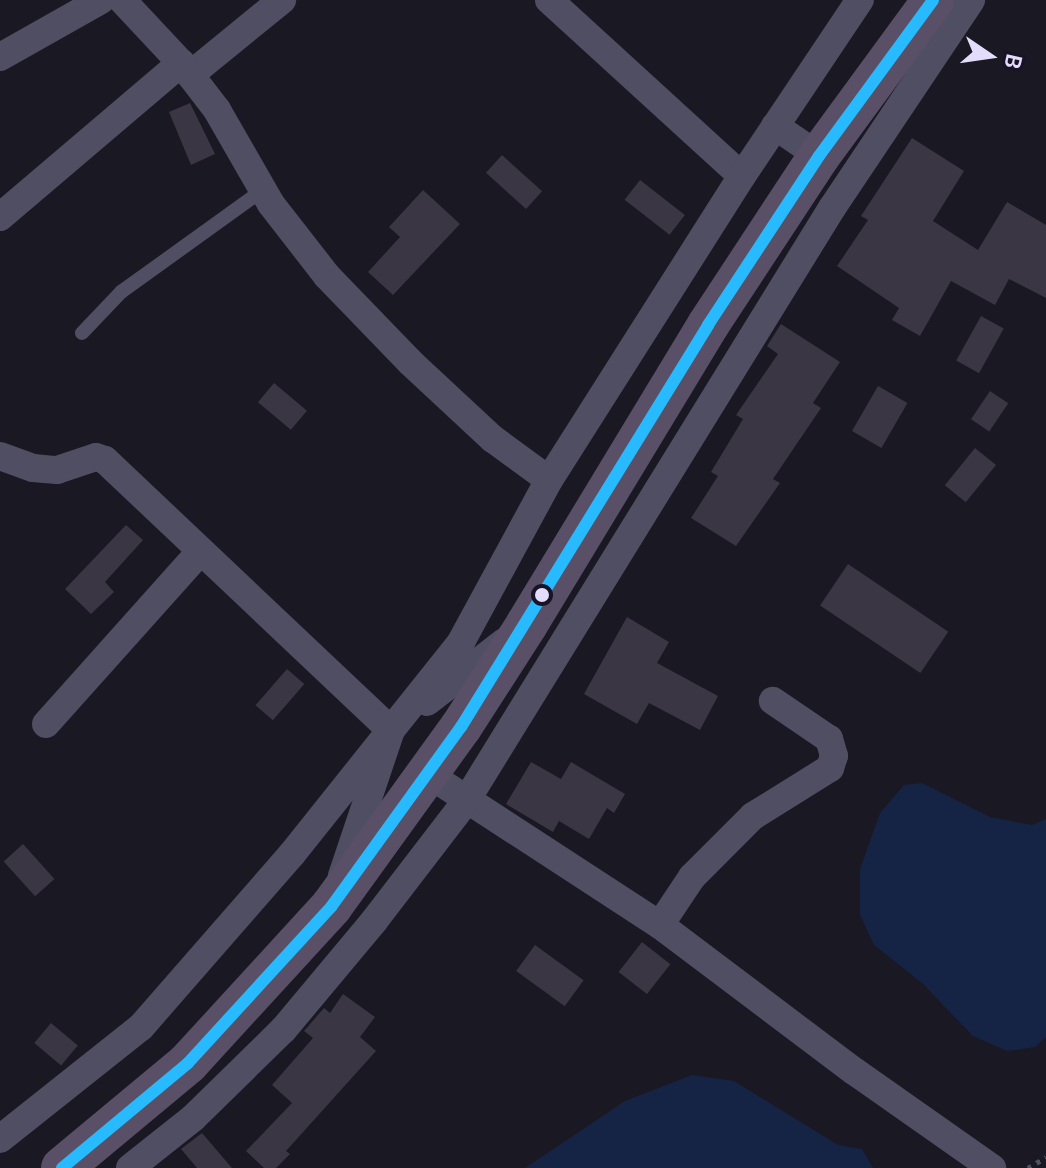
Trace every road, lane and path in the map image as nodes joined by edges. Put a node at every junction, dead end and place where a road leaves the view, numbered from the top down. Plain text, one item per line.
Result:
1 (101, 0) edge
2 (122, 0) edge
3 (282, 0) edge
4 (549, 0) edge
5 (860, 0) edge
6 (933, 0) edge
7 (971, 0) edge
8 (0, 57) edge
9 (186, 69) junction
10 (775, 126) junction
11 (819, 156) junction
12 (742, 176) junction
13 (263, 190) junction
14 (0, 217) edge
15 (82, 333) dead end
16 (0, 456) edge
17 (549, 480) junction
18 (200, 552) junction
19 (527, 624) junction
20 (773, 701) dead end
21 (46, 724) dead end
22 (391, 730) junction
23 (428, 774) junction
24 (466, 801) junction
25 (331, 907) junction
26 (660, 925) junction
27 (0, 1139) edge
28 (1046, 1157) edge
29 (62, 1168) edge
30 (130, 1168) edge
31 (992, 1168) edge
32 (1028, 1168) edge

1 - 8 street
2 - 9 street
3 - 9 street
4 - 12 street
5 - 10 street
6 - 11 main road
7 - 24 street
9 - 13 street
9 - 14 street
10 - 11 street
10 - 12 street
11 - 19 main road
12 - 17 street
13 - 15 lane
13 - 17 street
16 - 18 street
17 - 22 street
18 - 21 street
18 - 22 street
19 - 22 street
19 - 23 main road
20 - 26 street
22 - 25 street
22 - 27 street
23 - 24 street
23 - 25 main road
24 - 26 street
24 - 30 street
25 - 29 main road
26 - 31 street
28 - 32 path

